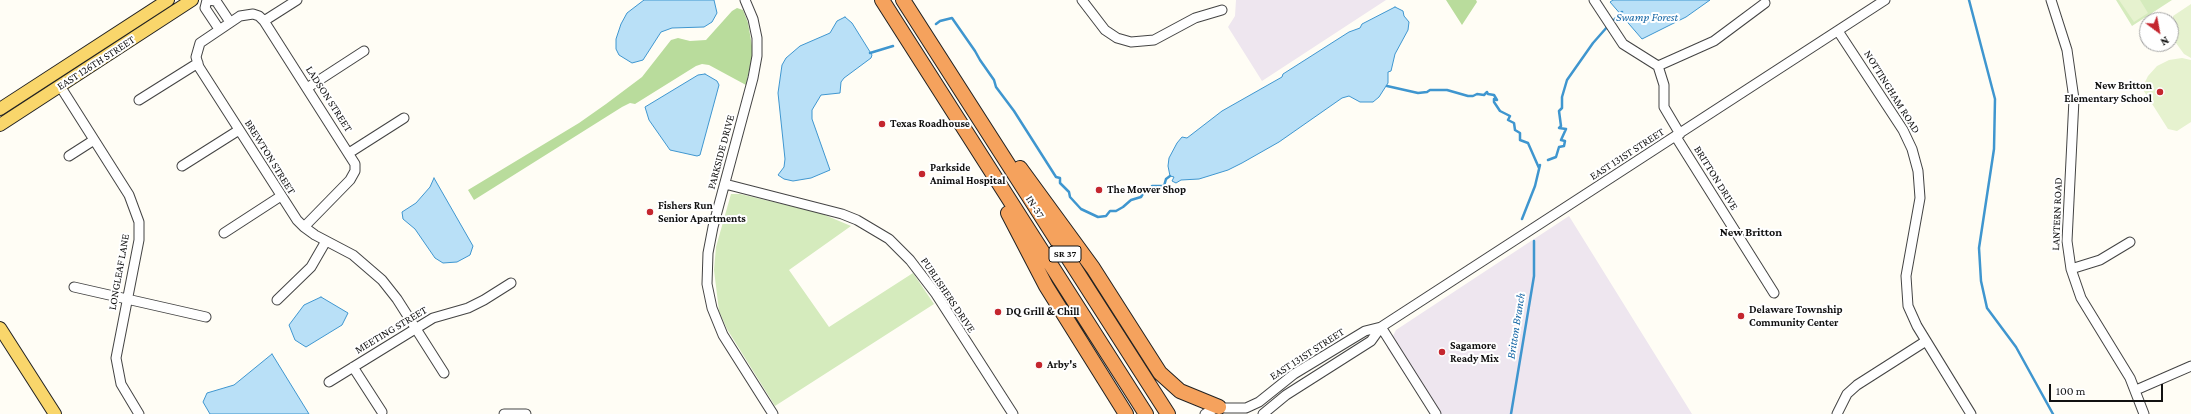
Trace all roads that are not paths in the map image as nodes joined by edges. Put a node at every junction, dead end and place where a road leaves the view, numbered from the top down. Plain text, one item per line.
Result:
1 (168, 0) edge
2 (192, 0) edge
3 (207, 0) edge
4 (297, 0) edge
5 (745, 0) edge
6 (873, 0) edge
7 (882, 0) edge
8 (904, 0) edge
9 (1082, 0) edge
10 (1594, 0) edge
11 (1885, 0) edge
12 (2051, 0) edge
13 (1765, 3) dead end
14 (1222, 10) dead end
15 (264, 21) junction
16 (230, 22) junction
17 (219, 29) junction
18 (1838, 31) junction
19 (913, 50) junction
20 (364, 51) dead end
21 (198, 63) junction
22 (1658, 66) junction
23 (60, 86) junction
24 (307, 88) junction
25 (963, 95) junction
26 (139, 100) dead end
27 (0, 109) edge
28 (404, 118) dead end
29 (0, 125) edge
30 (239, 130) junction
31 (1678, 135) junction
32 (94, 140) junction
33 (349, 153) junction
34 (980, 155) junction
35 (69, 156) dead end
36 (182, 166) dead end
37 (725, 184) junction
38 (281, 196) junction
39 (304, 227) junction
40 (224, 233) dead end
41 (326, 241) junction
42 (2130, 242) dead end
43 (2071, 269) junction
44 (511, 283) dead end
45 (74, 287) dead end
46 (1774, 293) dead end
47 (128, 299) junction
48 (278, 300) dead end
49 (206, 317) dead end
50 (1381, 327) junction
51 (0, 328) edge
52 (416, 328) junction
53 (1926, 341) junction
54 (2191, 366) edge
55 (353, 367) junction
56 (444, 373) dead end
57 (329, 382) dead end
58 (2136, 390) junction
59 (1222, 408) junction
60 (382, 412) dead end
61 (55, 414) edge
62 (140, 414) edge
63 (504, 414) edge
64 (526, 414) edge
65 (773, 414) edge
66 (1012, 414) edge
67 (1126, 414) edge
68 (1146, 414) edge
69 (1168, 414) edge
70 (1206, 414) edge
71 (1234, 414) edge
72 (1263, 414) edge
73 (1436, 414) edge
74 (1837, 414) edge
75 (1972, 414) edge
76 (2144, 414) edge

1 - 27 main road, EAST 126TH STREET
2 - 23 main road, EAST 126TH STREET
3 - 16 street
3 - 17 street
4 - 15 street
5 - 37 street, PARKSIDE DRIVE
6 - 19 highway
7 - 19 highway, IN-37 / SR 37
8 - 25 highway, IN-37 / SR 37
9 - 14 street
10 - 22 street
11 - 18 street, EAST 131ST STREET
12 - 43 street, LANTERN ROAD
13 - 22 street
15 - 16 street
15 - 24 street, LADSON STREET
16 - 17 street
17 - 21 street
18 - 31 street, EAST 131ST STREET
18 - 53 street, NOTTINGHAM ROAD
19 - 34 highway, IN-37 / SR 37
20 - 24 street
21 - 26 street
21 - 30 street, BREWTON STREET
22 - 31 street, BRITTON DRIVE
23 - 29 main road, EAST 126TH STREET
23 - 32 street, LONGLEAF LANE
24 - 33 street, LADSON STREET
25 - 59 highway
25 - 69 highway, IN-37 / SR 37
28 - 33 street
30 - 36 street
30 - 38 street, BREWTON STREET
31 - 46 street, BRITTON DRIVE
31 - 50 street, EAST 131ST STREET
32 - 35 street
32 - 47 street, LONGLEAF LANE
33 - 39 street, LADSON STREET
34 - 67 highway
34 - 68 highway, IN-37 / SR 37
37 - 65 street, PARKSIDE DRIVE
37 - 66 street, PUBLISHERS DRIVE
38 - 39 street, BREWTON STREET
38 - 40 street
39 - 41 street, BREWTON STREET
41 - 48 street
41 - 52 street, BREWTON STREET
42 - 43 street
43 - 58 street, LANTERN ROAD
44 - 52 street, MEETING STREET
45 - 47 street
47 - 49 street
47 - 62 street, LONGLEAF LANE
50 - 59 street, EAST 131ST STREET
50 - 72 street, EAST 131ST STREET
50 - 73 street
51 - 61 main road
52 - 55 street, MEETING STREET
52 - 56 street, BREWTON STREET
53 - 74 street
53 - 75 street, NOTTINGHAM ROAD
54 - 58 street
55 - 57 street, MEETING STREET
55 - 60 street
58 - 76 street, LANTERN ROAD
59 - 70 street
59 - 71 street
63 - 64 street

